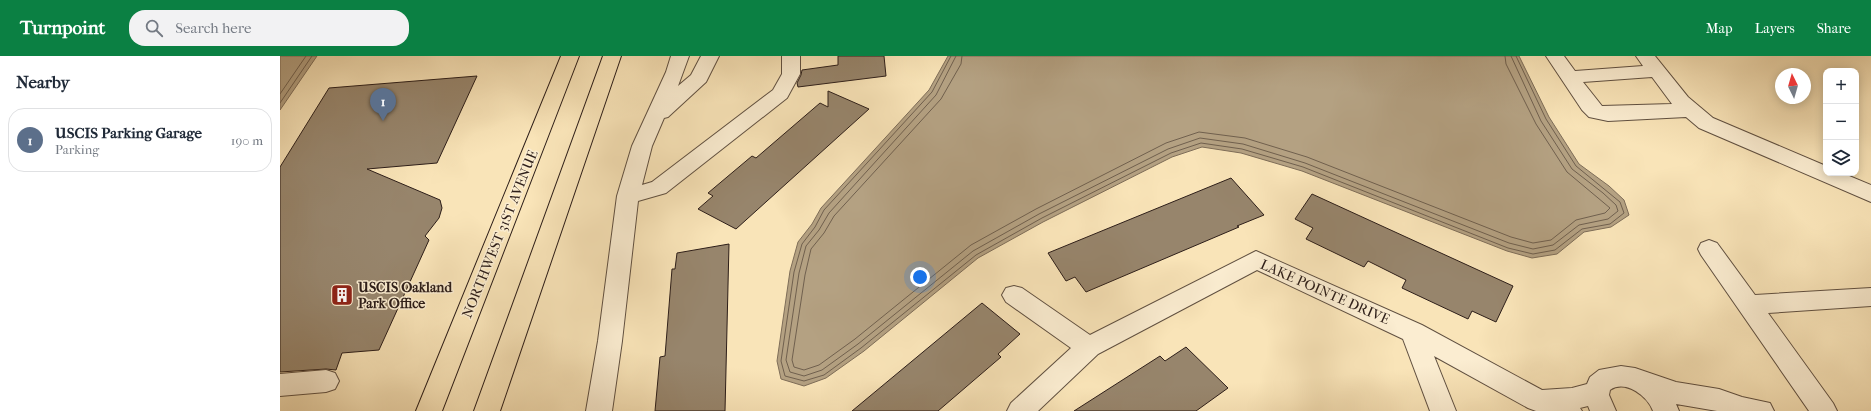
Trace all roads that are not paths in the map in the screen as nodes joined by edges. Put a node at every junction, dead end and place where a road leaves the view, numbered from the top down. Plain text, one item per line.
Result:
1 (570, 56) edge
2 (612, 56) edge
3 (680, 56) edge
4 (710, 56) edge
5 (791, 56) edge
6 (1556, 56) edge
7 (1645, 56) edge
8 (1657, 71) junction
9 (1570, 77) junction
10 (1690, 110) junction
11 (656, 116) junction
12 (1871, 194) edge
13 (628, 196) junction
14 (1709, 249) dead end
15 (1014, 296) dead end
16 (1871, 297) edge
17 (1749, 305) junction
18 (1413, 332) junction
19 (1089, 347) junction
20 (326, 381) dead end
21 (280, 385) edge
22 (1600, 402) edge
23 (1535, 405) edge
24 (1677, 405) edge
25 (1745, 410) edge
26 (429, 411) edge
27 (487, 411) edge
28 (599, 411) edge
29 (1020, 411) edge
30 (1443, 411) edge
31 (1568, 411) edge
32 (1824, 411) edge

1 - 26 main road, NORTHWEST 31ST AVENUE
2 - 27 main road
3 - 11 street
4 - 11 street
5 - 13 street
6 - 9 street
7 - 8 street
8 - 9 street
8 - 10 street
9 - 10 street
10 - 12 street
11 - 13 street
13 - 28 street
14 - 17 street
15 - 19 street
16 - 17 street
17 - 32 street
18 - 19 street, LAKE POINTE DRIVE
18 - 23 street, LAKE POINTE DRIVE
18 - 30 street
19 - 29 street, LAKE POINTE DRIVE
20 - 21 street
22 - 23 street, LAKE POINTE DRIVE
22 - 24 street, LAKE POINTE DRIVE
23 - 31 street, LAKE POINTE DRIVE
24 - 25 street, LAKE POINTE DRIVE

